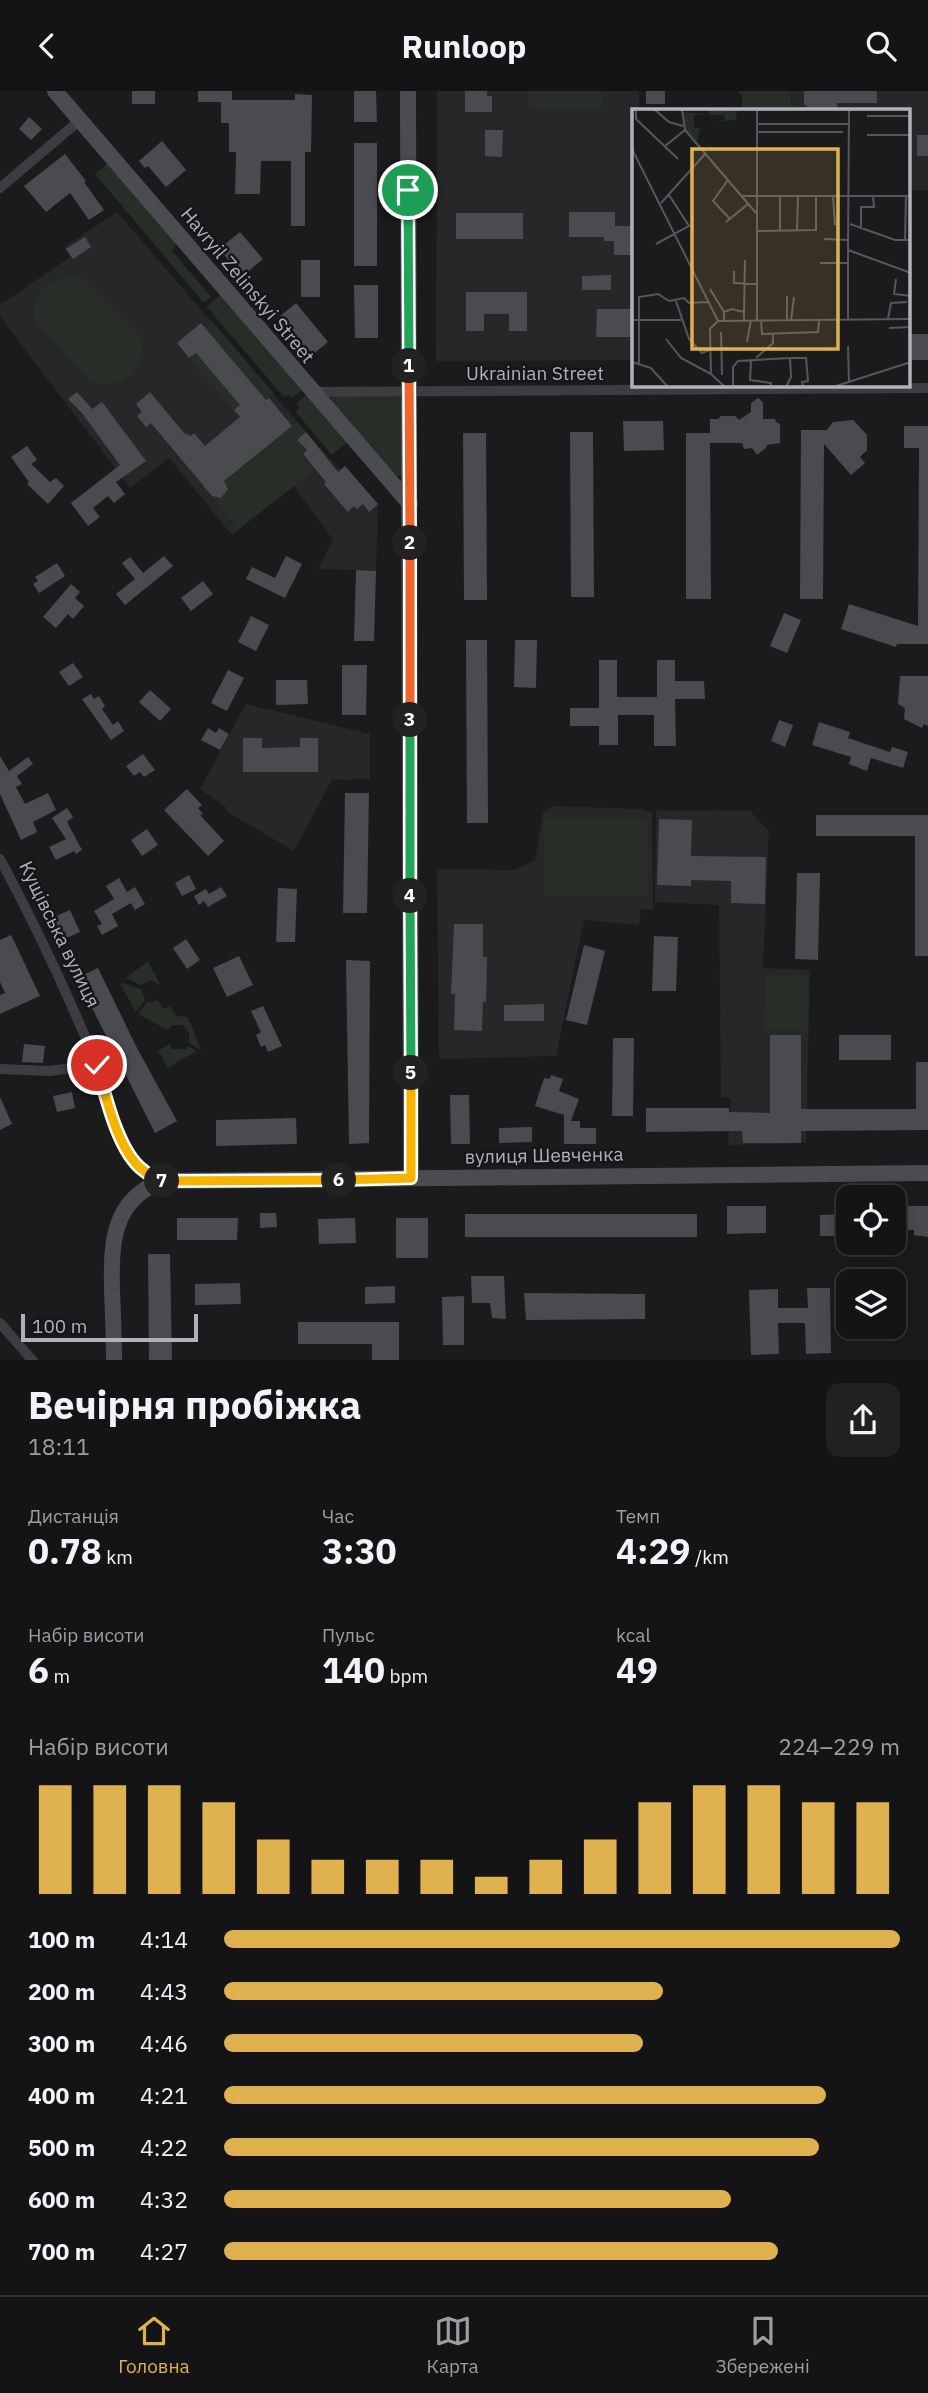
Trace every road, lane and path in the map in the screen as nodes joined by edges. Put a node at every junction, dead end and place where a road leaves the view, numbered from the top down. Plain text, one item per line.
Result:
1 (55, 91) edge
2 (408, 91) edge
3 (80, 120) junction
4 (0, 188) edge
5 (928, 388) edge
6 (409, 391) junction
7 (311, 392) junction
8 (410, 504) junction
9 (0, 859) edge
10 (97, 1065) junction
11 (0, 1069) edge
12 (928, 1173) edge
13 (411, 1178) junction
14 (161, 1181) junction
15 (0, 1323) edge
16 (113, 1359) edge
17 (33, 1360) edge

1 - 3 street, Havryil Zelinskyi Street
2 - 6 street
3 - 4 street
3 - 7 street, Havryil Zelinskyi Street
5 - 6 street, Ukrainian Street
6 - 7 street, Ukrainian Street
6 - 8 street
7 - 8 street, Havryil Zelinskyi Street
8 - 13 street
9 - 10 street, Кущівська вулиця
10 - 11 street
10 - 14 street, Кущівська вулиця
12 - 13 street, вулиця Шевченка
13 - 14 street, вулиця Шевченка
14 - 16 street
15 - 17 street

